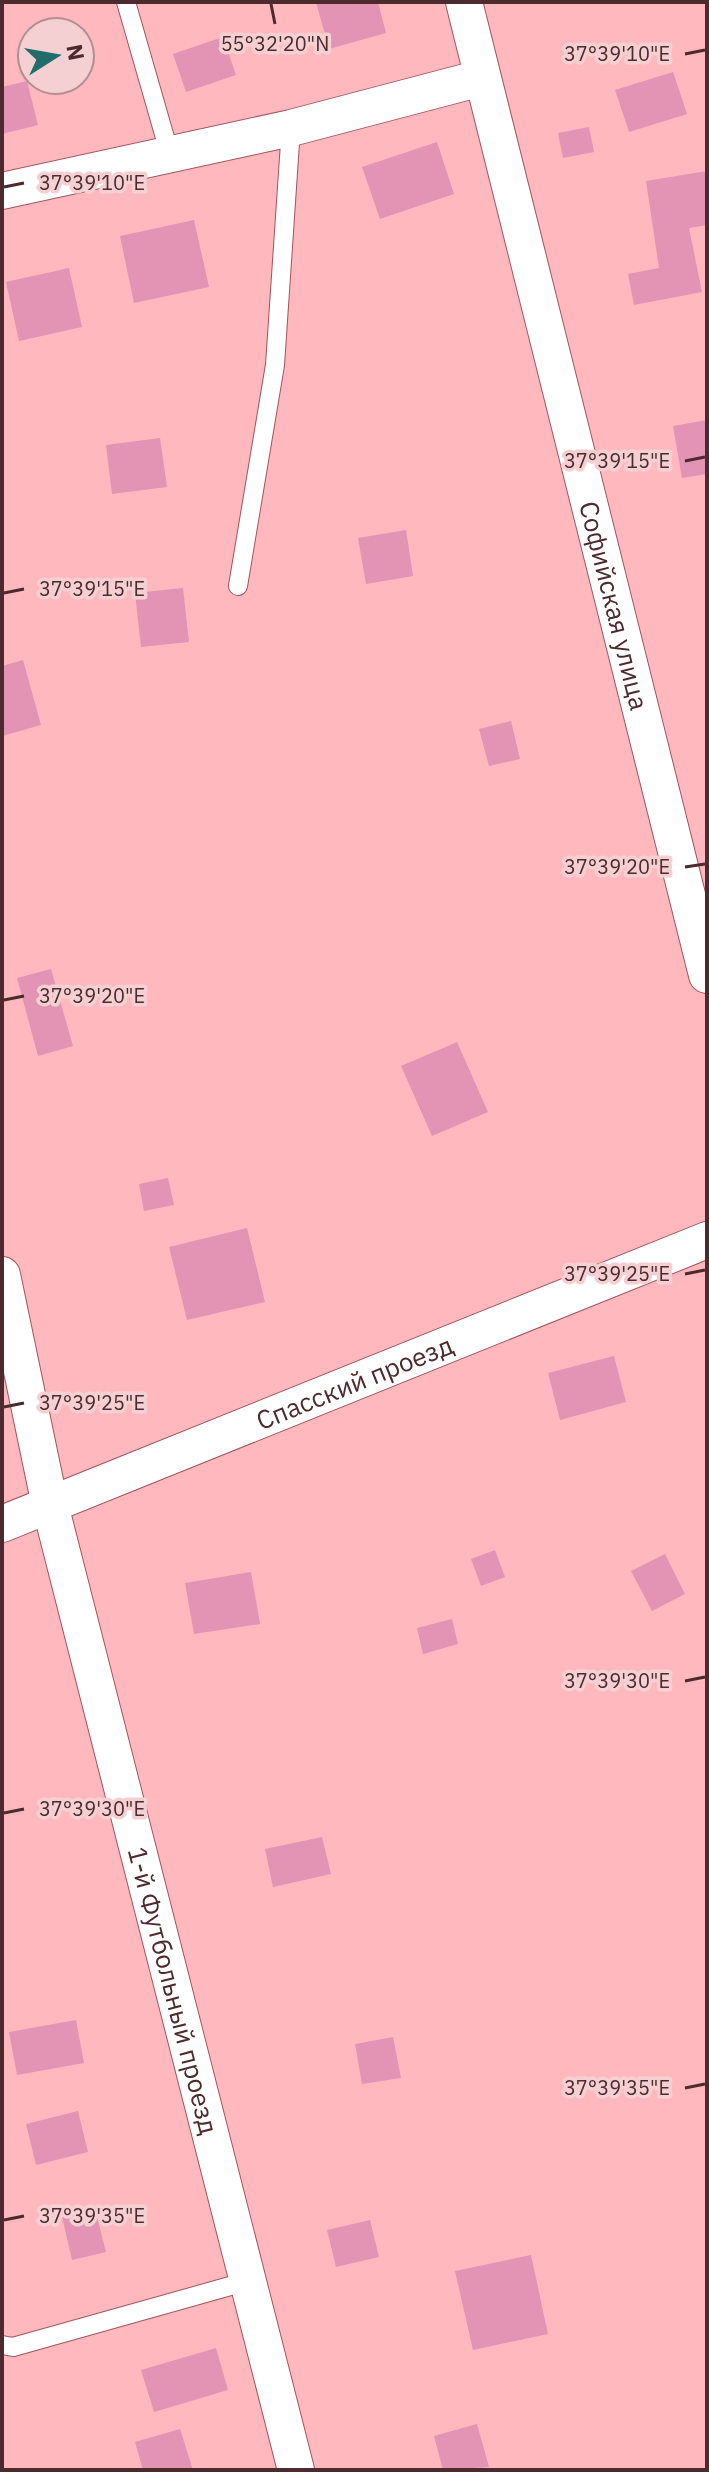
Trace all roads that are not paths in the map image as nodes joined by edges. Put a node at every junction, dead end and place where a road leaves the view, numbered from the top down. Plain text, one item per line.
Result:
1 (126, 2) edge
2 (464, 2) edge
3 (481, 78) junction
4 (291, 128) junction
5 (170, 155) junction
6 (2, 191) edge
7 (238, 586) dead end
8 (707, 975) edge
9 (707, 1240) edge
10 (2, 1275) edge
11 (50, 1505) junction
12 (2, 1524) edge
13 (248, 2281) junction
14 (2, 2345) edge
15 (296, 2470) edge

1 - 5 lane
2 - 3 street, Софийская улица
3 - 4 street
3 - 8 street, Софийская улица
4 - 5 street
4 - 7 lane
5 - 6 street
9 - 11 street, Спасский проезд
10 - 11 street, 1-й Футбольный проезд
11 - 12 street, Спасский проезд
11 - 13 street, 1-й Футбольный проезд
13 - 14 lane
13 - 15 street, 1-й Футбольный проезд

